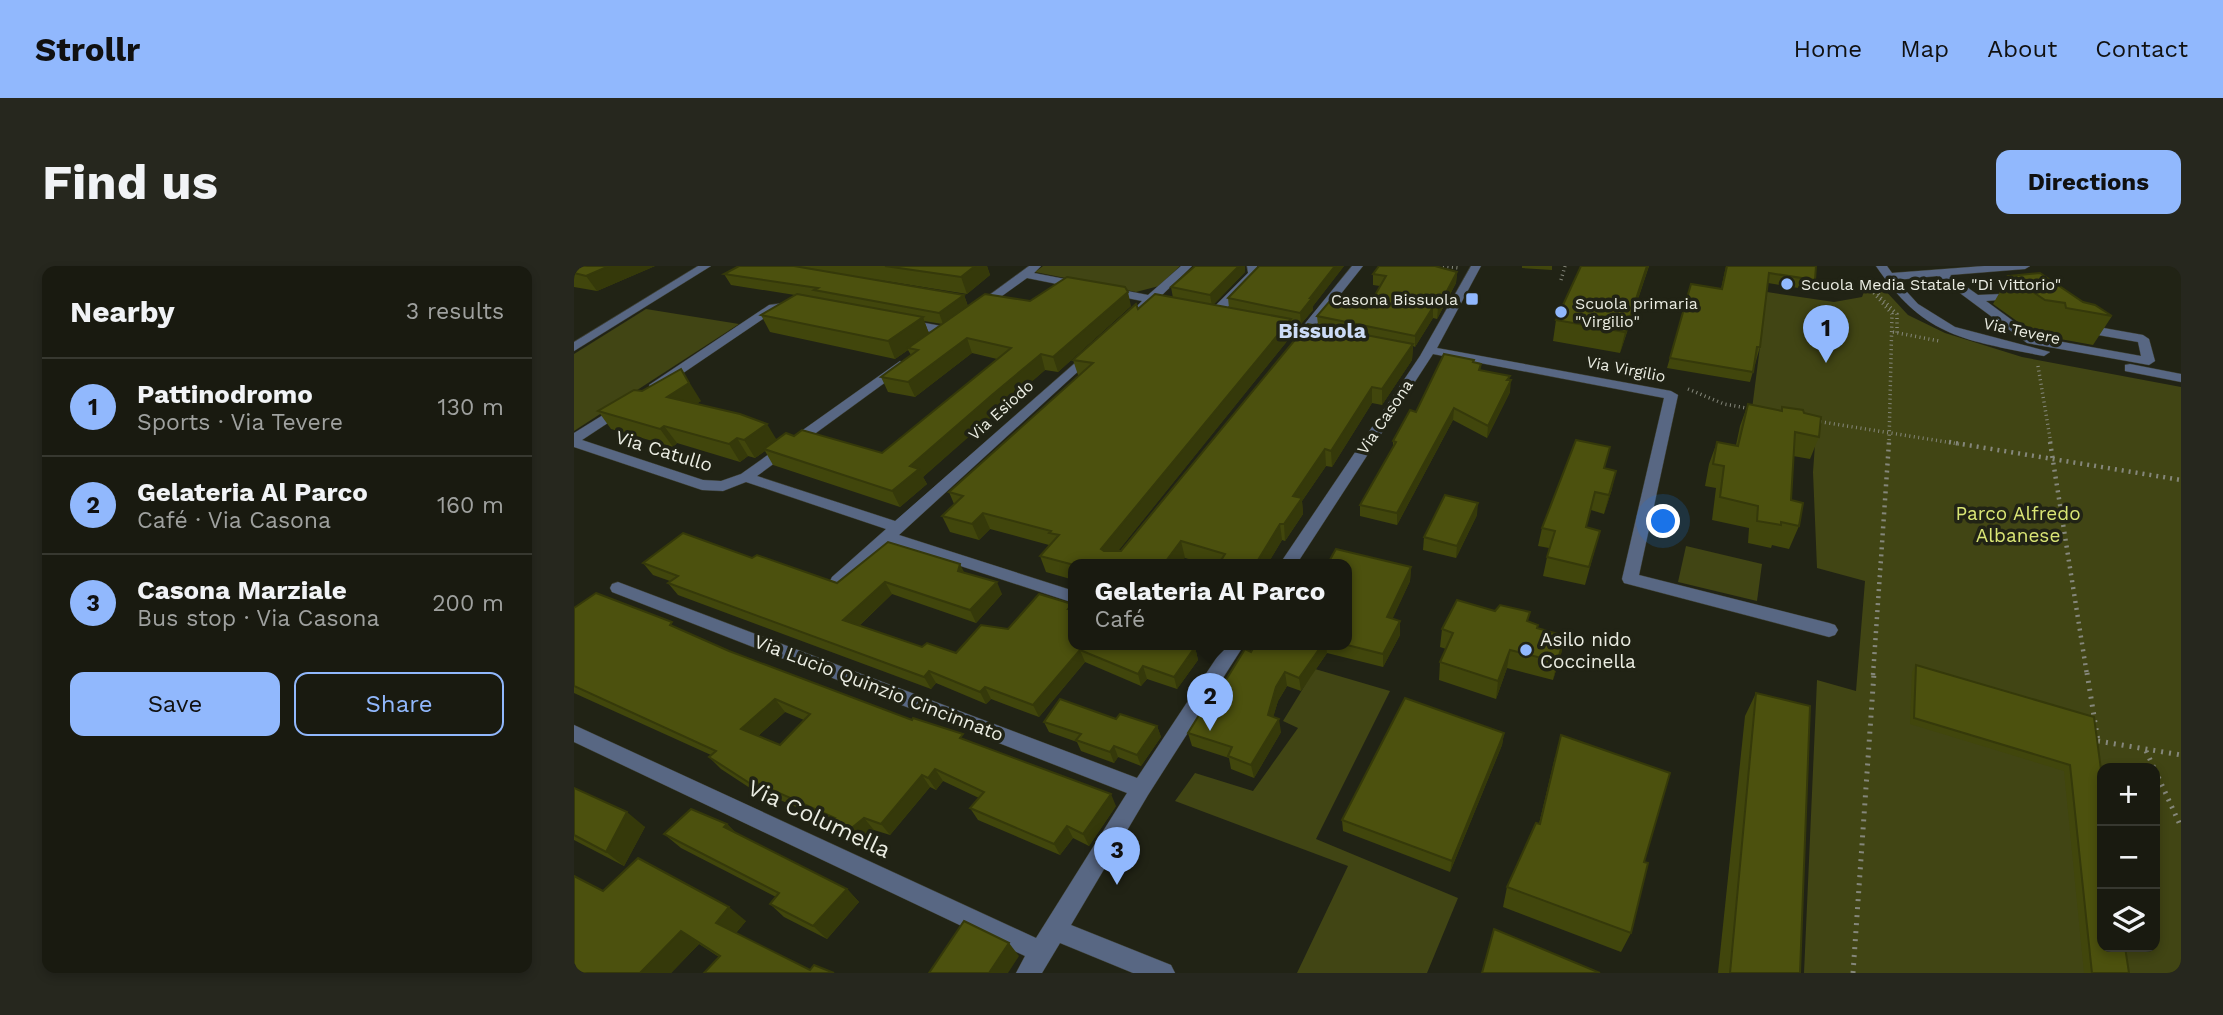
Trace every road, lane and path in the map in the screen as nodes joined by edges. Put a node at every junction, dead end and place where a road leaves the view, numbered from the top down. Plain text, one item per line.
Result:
1 (706, 266) edge
2 (1187, 266) edge
3 (1252, 266) edge
4 (1358, 266) edge
5 (1476, 266) edge
6 (1565, 266) edge
7 (2025, 266) edge
8 (1031, 270) edge
9 (1885, 272) edge
10 (1940, 273) junction
11 (1870, 278) dead end
12 (1561, 280) dead end
13 (1868, 286) dead end
14 (1150, 299) junction
15 (1975, 299) junction
16 (2038, 303) edge
17 (1176, 305) edge
18 (814, 306) edge
19 (1202, 310) edge
20 (1215, 313) junction
21 (1228, 315) edge
22 (1130, 318) edge
23 (894, 321) edge
24 (1254, 321) edge
25 (957, 324) junction
26 (2071, 326) edge
27 (1305, 331) junction
28 (1897, 333) dead end
29 (1342, 339) edge
30 (1100, 345) edge
31 (574, 347) edge
32 (2037, 350) junction
33 (1288, 352) edge
34 (1424, 353) junction
35 (2181, 378) edge
36 (1807, 419) edge
37 (1890, 435) junction
38 (574, 440) edge
39 (2055, 460) junction
40 (746, 477) junction
41 (2181, 480) edge
42 (892, 532) junction
43 (1291, 559) edge
44 (838, 581) edge
45 (618, 588) dead end
46 (1068, 595) edge
47 (1829, 630) dead end
48 (1228, 650) edge
49 (574, 733) edge
50 (2098, 741) junction
51 (2089, 749) edge
52 (2145, 750) junction
53 (2181, 755) edge
54 (2151, 763) edge
55 (2160, 782) edge
56 (1141, 789) junction
57 (2181, 827) edge
58 (1055, 930) junction
59 (1041, 952) junction
60 (1028, 973) edge
61 (1163, 973) edge
62 (1853, 973) edge

1 - 31 street
2 - 14 street
3 - 20 street
4 - 27 street
5 - 34 street, Via Casona
6 - 12 path
7 - 10 street
8 - 14 street
8 - 25 street, Via Catullo
9 - 10 street
9 - 32 street, Via Tevere
10 - 15 street
11 - 28 path
13 - 37 path
14 - 17 street
14 - 22 street
15 - 16 street
15 - 32 street
18 - 38 street, Via Catullo
19 - 20 street
20 - 21 street
23 - 25 street
24 - 27 street
25 - 40 street, Via Catullo
26 - 32 street
27 - 29 street
27 - 33 street
30 - 42 street, Via Esiodo
32 - 35 street, Via Tevere
32 - 39 path
34 - 43 street, Via Casona
34 - 47 street, Via Virgilio
36 - 37 path
37 - 39 path
37 - 62 path
38 - 40 street, Via Catullo
39 - 41 path
39 - 50 path
40 - 42 street
42 - 44 street, Via Esiodo
42 - 46 street
45 - 56 street, Via Lucio Quinzio Cincinnato
48 - 56 street
49 - 59 street, Via Columella
50 - 51 path
50 - 52 path
52 - 53 path
52 - 54 path
55 - 57 path
56 - 58 street
58 - 59 street
58 - 61 street
59 - 60 street

